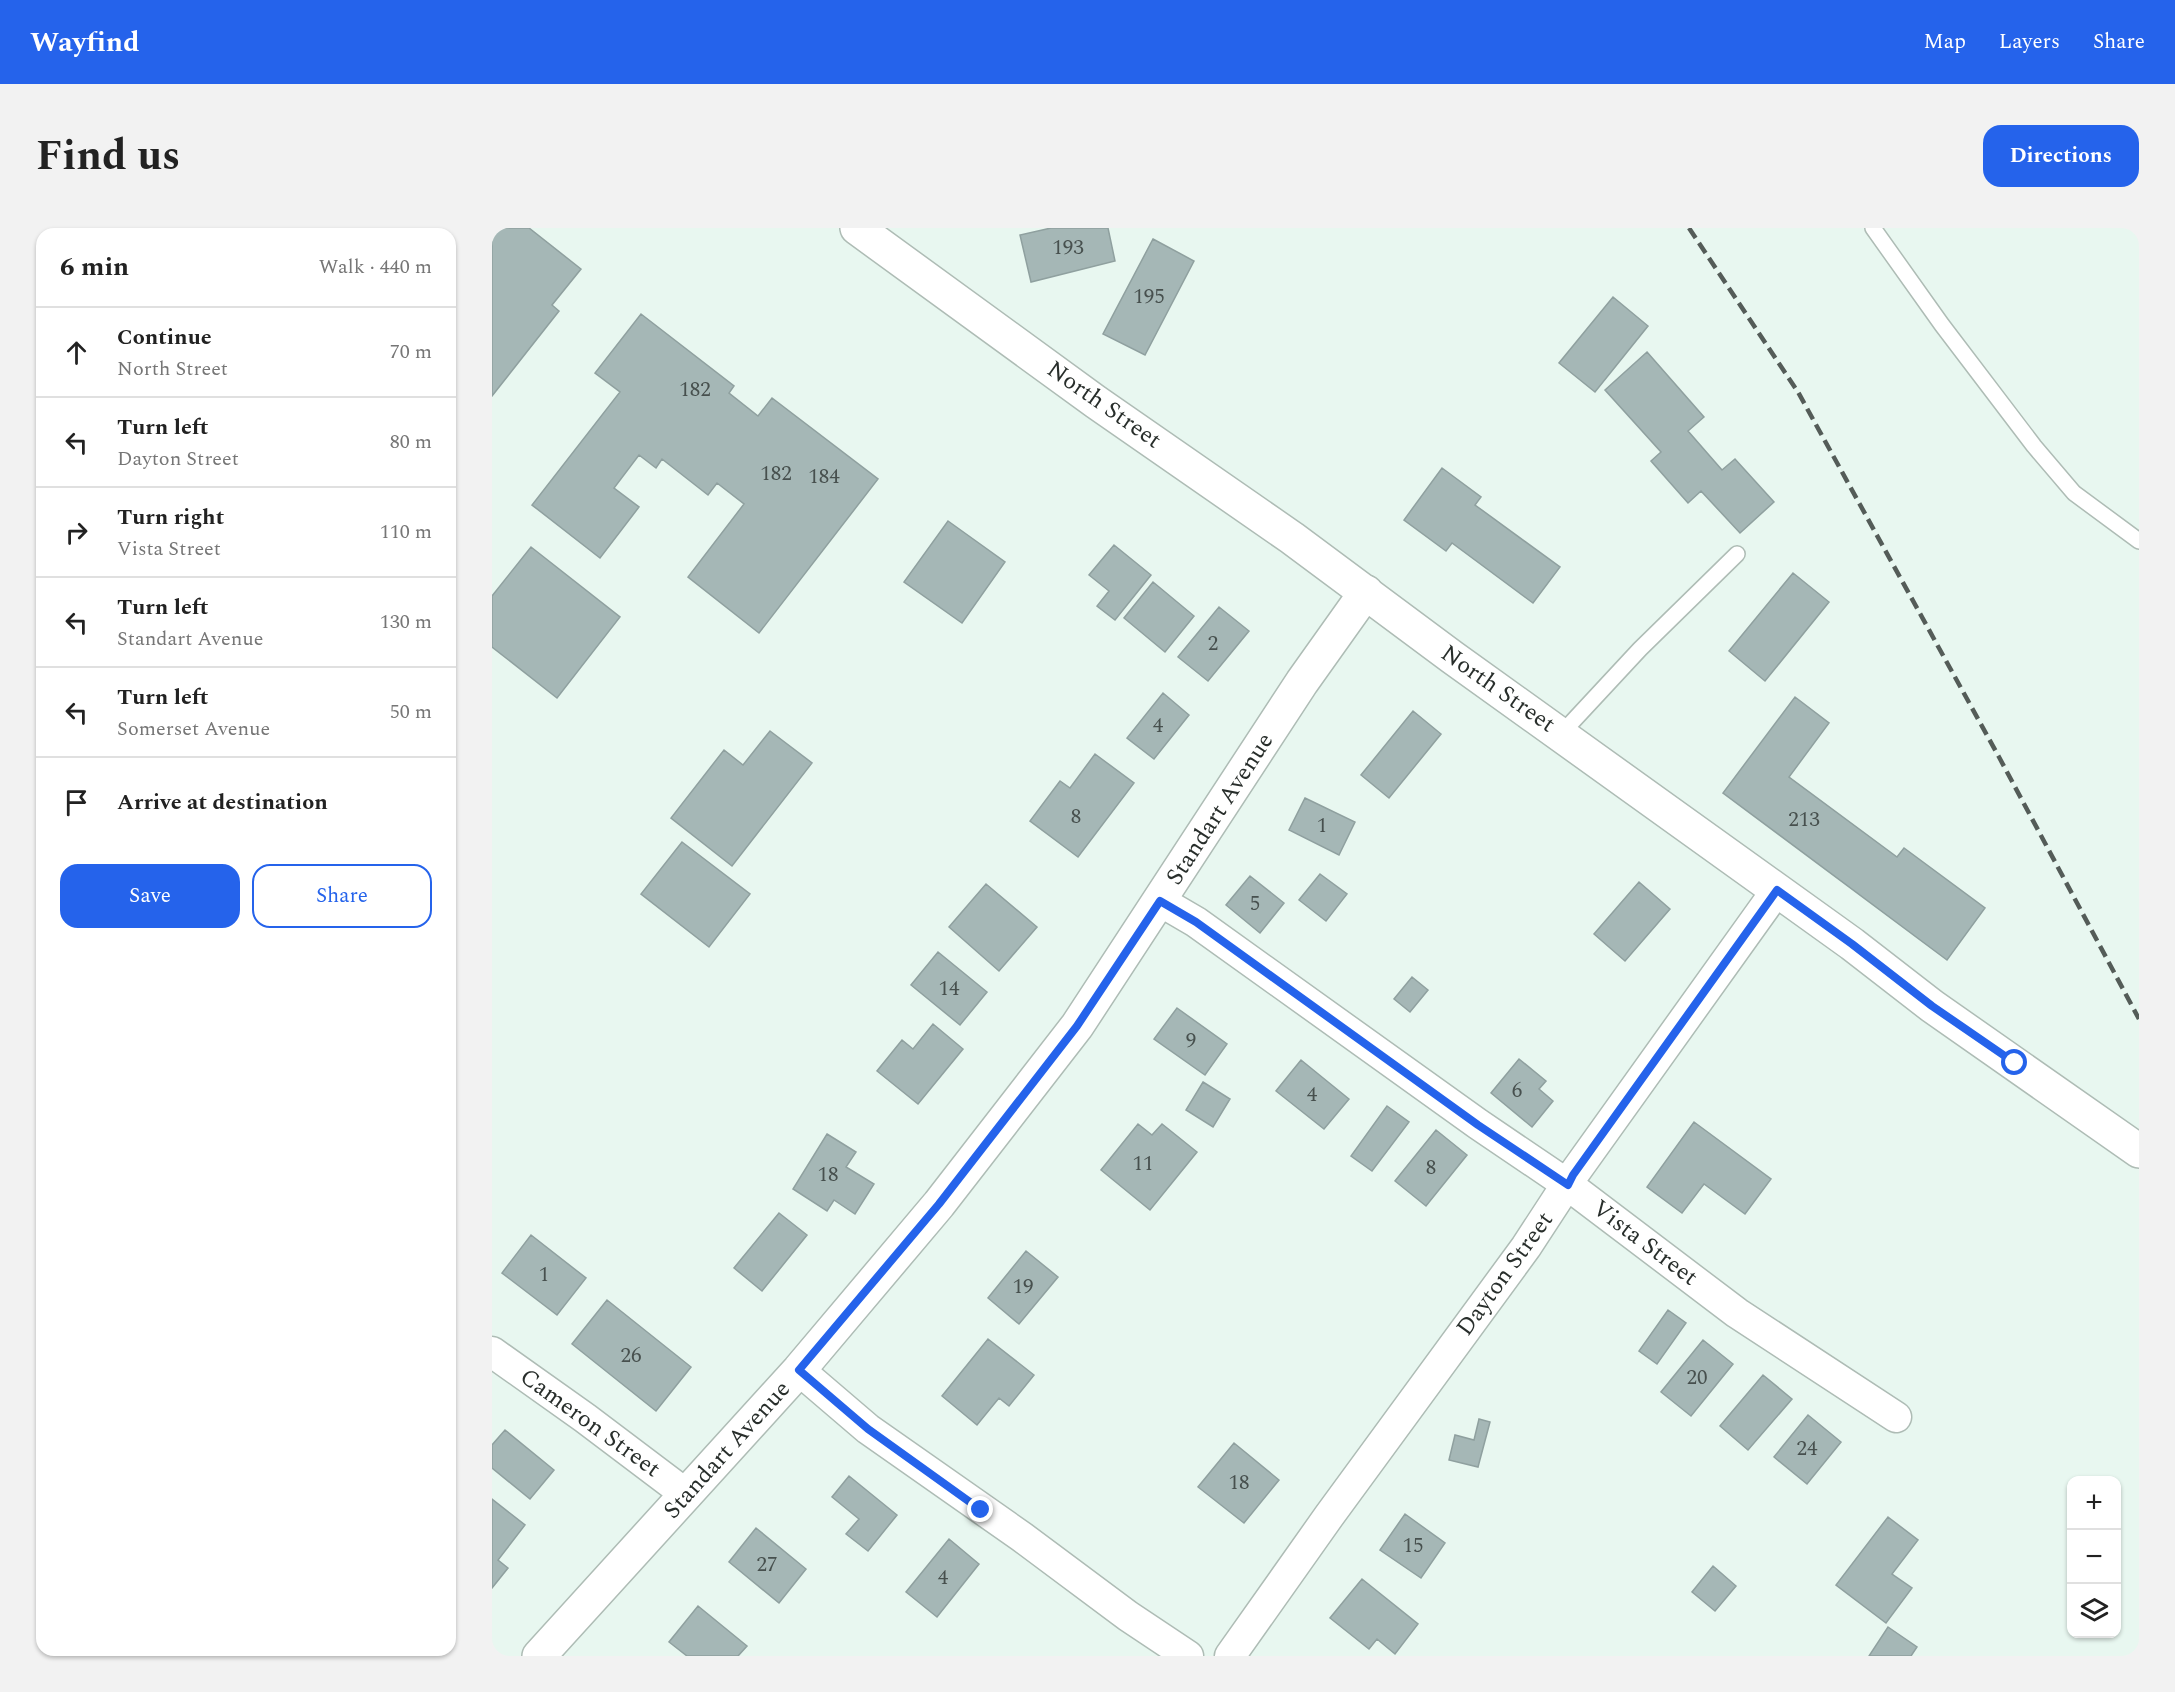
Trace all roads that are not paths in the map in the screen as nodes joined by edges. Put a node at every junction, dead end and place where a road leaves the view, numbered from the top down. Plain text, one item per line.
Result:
1 (857, 228) edge
2 (1873, 228) edge
3 (2139, 541) edge
4 (1737, 554) dead end
5 (1366, 592) junction
6 (1561, 734) junction
7 (1777, 890) junction
8 (1160, 901) junction
9 (2139, 1151) edge
10 (1568, 1185) junction
11 (492, 1352) edge
12 (799, 1370) junction
13 (1896, 1417) dead end
14 (687, 1495) junction
15 (539, 1656) edge
16 (1188, 1656) edge
17 (1230, 1656) edge

1 - 5 main road, North Street
2 - 3 lane
4 - 6 lane
5 - 6 main road, North Street
5 - 8 main road, Standart Avenue
6 - 7 main road, North Street
7 - 9 main road, North Street
7 - 10 street, Dayton Street
8 - 10 street, Vista Street
8 - 12 main road, Standart Avenue
10 - 13 street, Vista Street
10 - 17 street, Dayton Street
11 - 14 street, Cameron Street
12 - 14 main road, Standart Avenue
12 - 16 street
14 - 15 main road, Standart Avenue

